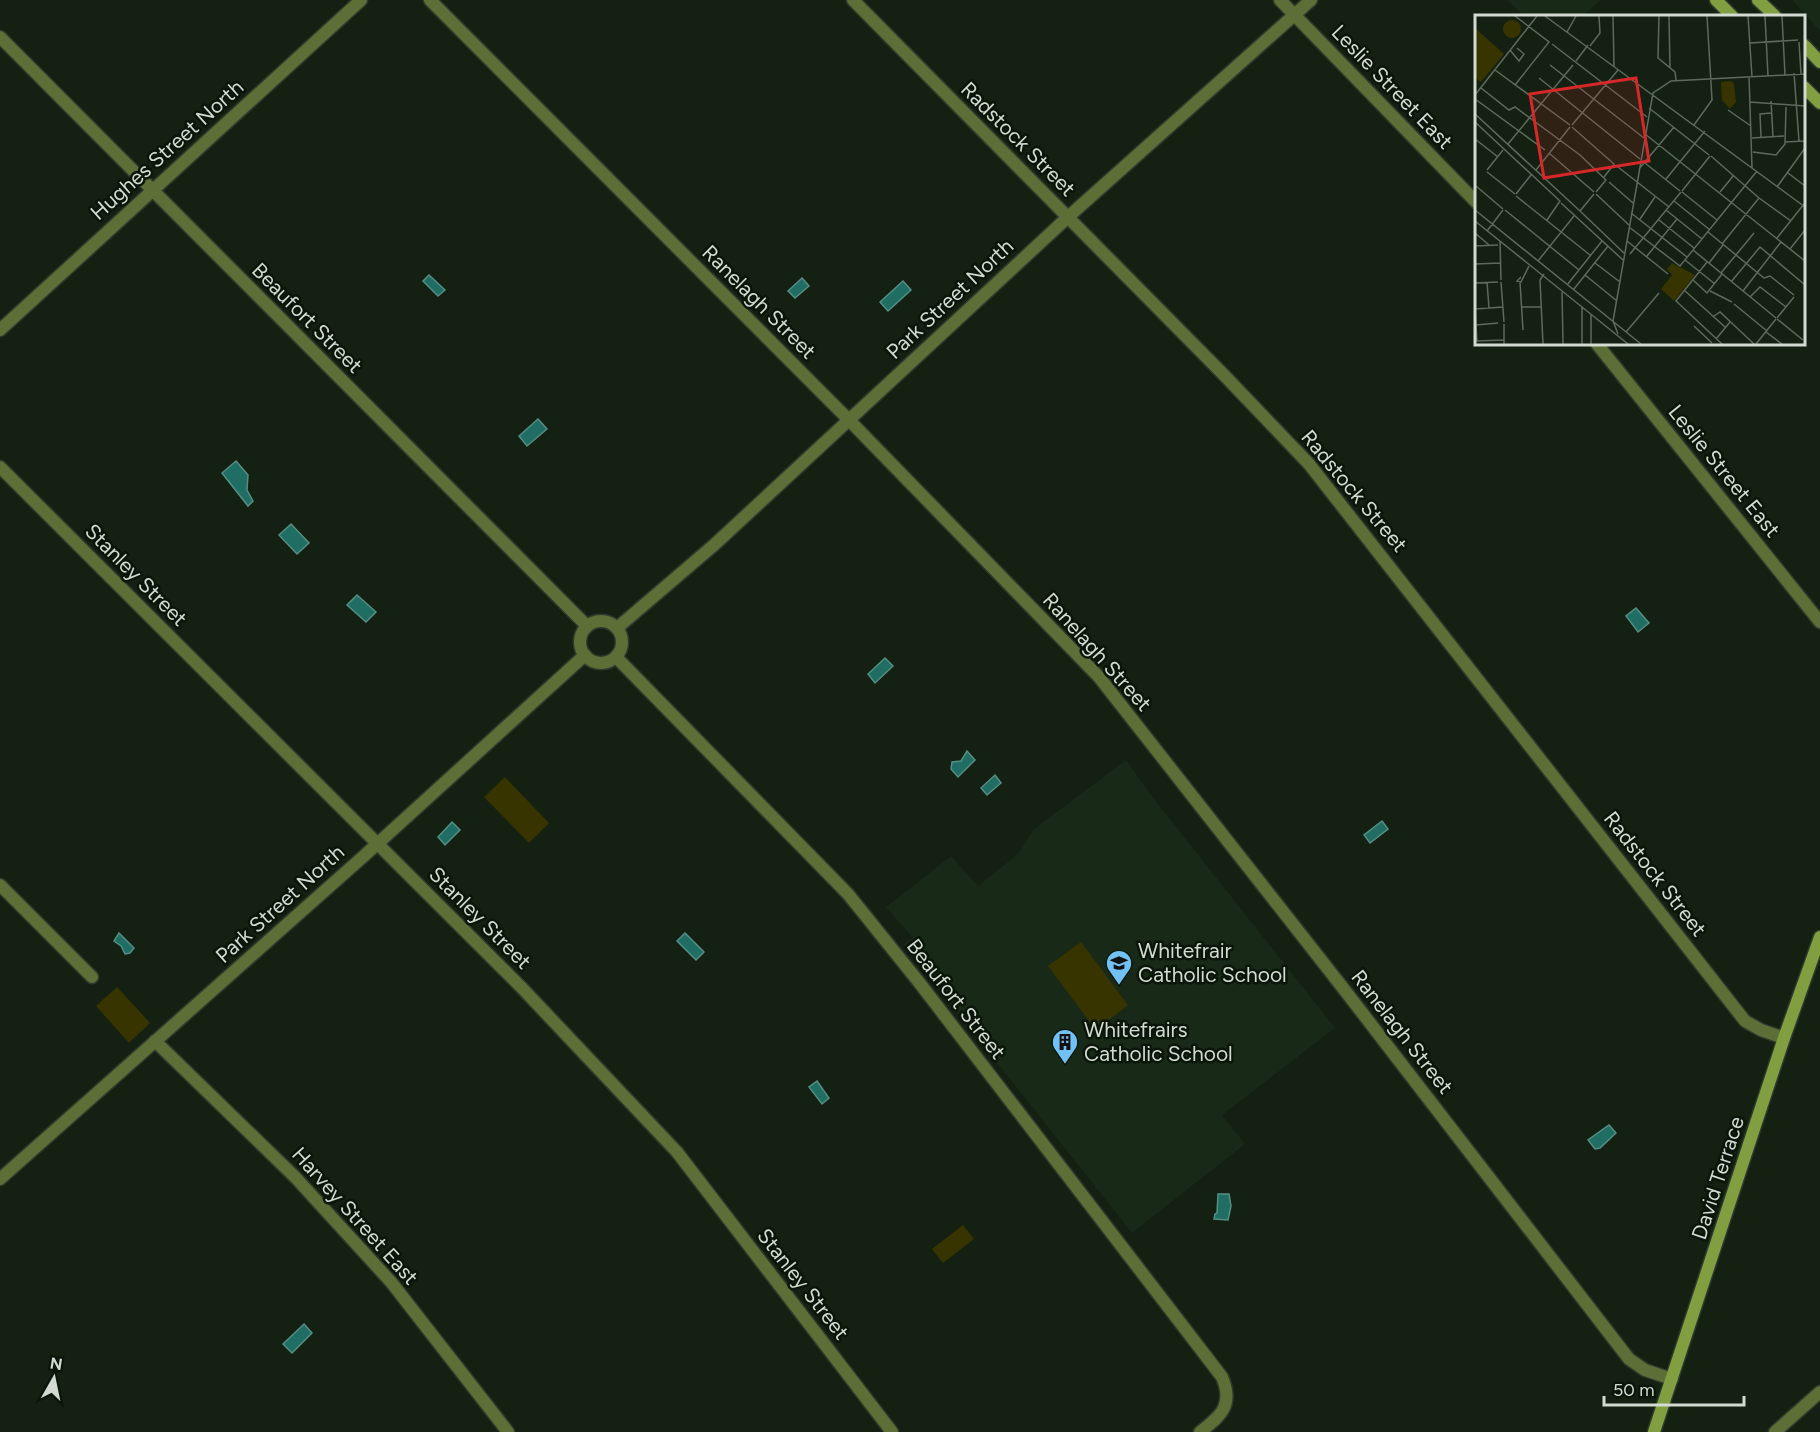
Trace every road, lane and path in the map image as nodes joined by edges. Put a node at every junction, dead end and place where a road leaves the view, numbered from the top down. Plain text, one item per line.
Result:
1 (361, 0) edge
2 (430, 0) edge
3 (853, 0) edge
4 (1280, 0) edge
5 (1311, 0) edge
6 (1716, 0) edge
7 (1758, 0) edge
8 (1295, 15) junction
9 (1731, 15) edge
10 (1773, 15) edge
11 (0, 37) edge
12 (1805, 47) edge
13 (1820, 62) edge
14 (1805, 89) edge
15 (1820, 103) edge
16 (151, 191) junction
17 (1475, 201) edge
18 (1068, 217) junction
19 (0, 330) edge
20 (1599, 345) edge
21 (848, 419) junction
22 (0, 467) edge
23 (1820, 622) edge
24 (587, 626) junction
25 (617, 628) junction
26 (585, 655) junction
27 (616, 657) junction
28 (378, 843) junction
29 (0, 885) edge
30 (1820, 937) edge
31 (1815, 968) edge
32 (92, 977) dead end
33 (1784, 1038) junction
34 (155, 1041) junction
35 (0, 1179) edge
36 (1672, 1379) junction
37 (1820, 1392) edge
38 (508, 1432) edge
39 (892, 1432) edge
40 (1200, 1432) edge
41 (1654, 1432) edge
42 (1776, 1432) edge

1 - 16 street, Hughes Street North
2 - 21 street, Ranelagh Street
3 - 18 street, Radstock Street
4 - 8 street, Leslie Street East
5 - 8 street, Park Street North
6 - 9 main road
7 - 10 main road
8 - 17 street, Leslie Street East
8 - 18 street, Park Street North
11 - 16 street, Beaufort Street
12 - 13 main road
14 - 15 main road
16 - 19 street, Hughes Street North
16 - 24 street, Beaufort Street
18 - 21 street, Park Street North
18 - 33 street, Radstock Street
20 - 23 street, Leslie Street East
21 - 25 street, Park Street North
21 - 36 street, Ranelagh Street
22 - 28 street, Stanley Street
24 - 25 street
24 - 26 street
25 - 27 street
26 - 27 street
26 - 28 street, Park Street North
27 - 40 street, Beaufort Street
28 - 34 street, Park Street North
28 - 39 street, Stanley Street
29 - 32 street
30 - 31 main road, David Terrace
31 - 33 main road, David Terrace
33 - 36 main road, David Terrace
34 - 35 street, Park Street North
34 - 38 street, Harvey Street East
36 - 41 main road, David Terrace
37 - 42 street

